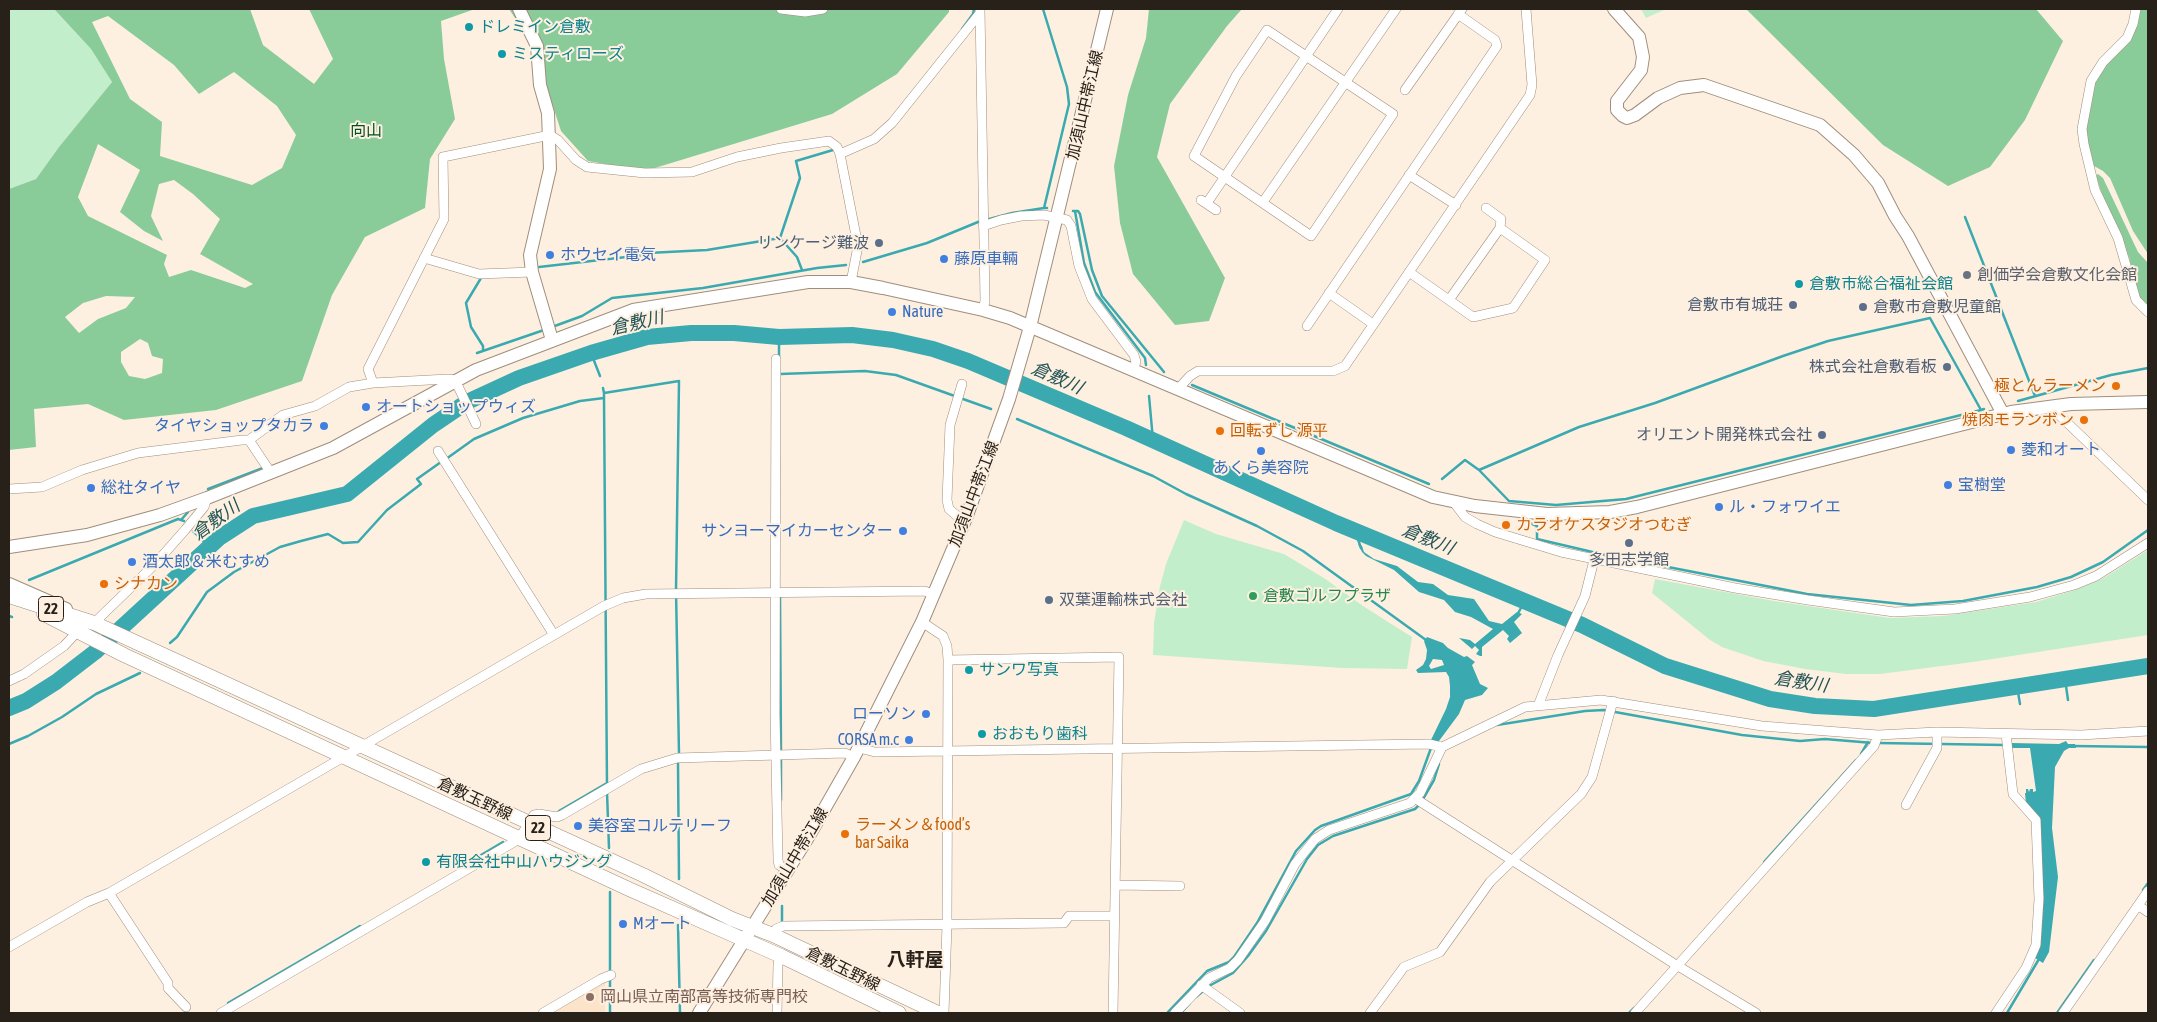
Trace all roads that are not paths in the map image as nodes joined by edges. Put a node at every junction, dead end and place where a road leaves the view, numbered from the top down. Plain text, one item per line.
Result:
1 (519, 9) edge
2 (780, 9) edge
3 (823, 9) edge
4 (1107, 9) edge
5 (1338, 9) edge
6 (1396, 9) edge
7 (1526, 9) edge
8 (1614, 9) edge
9 (2136, 9) edge
10 (980, 11) edge
11 (1460, 12) edge
12 (1306, 55) junction
13 (1346, 82) junction
14 (1405, 90) dead end
15 (550, 135) junction
16 (840, 154) junction
17 (1409, 175) junction
18 (1225, 176) junction
19 (1263, 202) junction
20 (1456, 205) junction
21 (1486, 208) dead end
22 (1216, 210) dead end
23 (1058, 217) junction
24 (983, 222) junction
25 (1500, 228) junction
26 (424, 258) junction
27 (532, 272) junction
28 (1410, 272) junction
29 (850, 282) junction
30 (1330, 293) junction
31 (1449, 300) junction
32 (983, 310) junction
33 (2148, 312) edge
34 (1373, 324) junction
35 (1307, 326) dead end
36 (1030, 327) junction
37 (550, 332) junction
38 (776, 359) dead end
39 (1133, 370) junction
40 (372, 383) junction
41 (457, 384) junction
42 (961, 388) dead end
43 (1178, 389) junction
44 (2148, 402) edge
45 (2054, 406) junction
46 (2003, 414) junction
47 (476, 423) dead end
48 (249, 440) junction
49 (442, 456) dead end
50 (271, 473) junction
51 (9, 489) edge
52 (206, 498) junction
53 (2148, 500) edge
54 (1453, 501) junction
55 (966, 518) junction
56 (2148, 543) edge
57 (9, 547) edge
58 (1594, 560) junction
59 (9, 584) edge
60 (779, 593) junction
61 (934, 595) junction
62 (9, 596) edge
63 (922, 622) junction
64 (86, 630) junction
65 (554, 635) junction
66 (948, 660) junction
67 (9, 681) edge
68 (1538, 706) junction
69 (1612, 707) junction
70 (2148, 731) edge
71 (1876, 740) junction
72 (1937, 741) junction
73 (2007, 742) junction
74 (1435, 745) junction
75 (361, 746) junction
76 (1117, 748) junction
77 (856, 752) junction
78 (947, 752) junction
79 (780, 755) junction
80 (343, 756) junction
81 (1419, 801) junction
82 (1906, 805) dead end
83 (528, 824) junction
84 (520, 837) junction
85 (1512, 861) junction
86 (787, 870) junction
87 (1115, 885) junction
88 (1180, 886) dead end
89 (2148, 891) edge
90 (108, 893) junction
91 (2139, 906) junction
92 (2148, 912) edge
93 (1115, 916) junction
94 (947, 925) junction
95 (753, 927) junction
96 (776, 929) dead end
97 (744, 941) junction
98 (9, 947) edge
99 (781, 956) junction
100 (1676, 964) junction
101 (610, 975) dead end
102 (1204, 988) junction
103 (186, 1007) dead end
104 (221, 1013) edge
105 (543, 1013) edge
106 (698, 1013) edge
107 (777, 1013) edge
108 (899, 1013) edge
109 (938, 1013) edge
110 (944, 1013) edge
111 (1113, 1013) edge
112 (1175, 1013) edge
113 (1240, 1013) edge
114 (1370, 1013) edge
115 (1635, 1013) edge
116 (1756, 1013) edge
117 (1996, 1013) edge
118 (2063, 1013) edge

1 - 15 street
2 - 3 street
4 - 23 street, 加須山中帯江線
5 - 12 street
6 - 13 street
7 - 20 street
8 - 46 street
9 - 33 street
10 - 16 street
10 - 24 street
11 - 14 street
11 - 17 street
12 - 13 street
12 - 18 street
12 - 18 street
13 - 19 street
13 - 19 street
15 - 16 street
15 - 26 street
15 - 27 street
16 - 29 street
17 - 20 street
17 - 30 street
18 - 19 street
18 - 22 street
20 - 28 street
21 - 25 street
23 - 24 street
23 - 36 street, 加須山中帯江線
23 - 39 street
24 - 32 street
25 - 31 street
25 - 31 street
26 - 27 street
26 - 40 street
27 - 37 street
28 - 31 street
28 - 34 street
29 - 32 street
29 - 37 street
30 - 34 street
30 - 35 street
32 - 36 street
34 - 43 street
36 - 39 street
36 - 55 street, 加須山中帯江線
37 - 41 street
38 - 60 street
39 - 43 street
40 - 41 street
40 - 48 street
41 - 47 street
41 - 50 street
42 - 55 street
43 - 54 street
44 - 45 street
45 - 46 street
45 - 53 street
46 - 54 street
48 - 50 street
48 - 51 street
49 - 65 street
50 - 52 street
52 - 57 street
52 - 64 street
54 - 58 street
55 - 61 street, 加須山中帯江線
56 - 58 street
58 - 68 street
59 - 64 street
60 - 61 street
60 - 65 street
60 - 79 street
61 - 63 street, 加須山中帯江線
62 - 64 main road, 倉敷玉野線 / 22
63 - 66 street
63 - 77 street, 加須山中帯江線
64 - 67 street
64 - 75 main road, 倉敷玉野線 / 22
64 - 80 main road, 倉敷玉野線 / 22
65 - 75 street
66 - 76 street
66 - 78 street
68 - 69 street
68 - 74 street
69 - 71 street
69 - 85 street
70 - 73 street
71 - 72 street
71 - 100 street
72 - 73 street
72 - 82 street
73 - 117 street
74 - 76 street
74 - 81 street
75 - 80 street
75 - 83 main road, 倉敷玉野線 / 22
76 - 78 street
76 - 87 street
77 - 78 street
77 - 79 street
77 - 86 street, 加須山中帯江線
78 - 94 street
79 - 83 street
79 - 86 street
80 - 84 main road, 倉敷玉野線 / 22
80 - 90 street
81 - 85 street
81 - 102 street
83 - 84 street
83 - 95 main road, 倉敷玉野線 / 22
84 - 97 main road, 倉敷玉野線 / 22
84 - 104 street
85 - 100 street
85 - 114 street
86 - 95 street, 加須山中帯江線
87 - 88 street
87 - 93 street
89 - 91 street
90 - 98 street
90 - 103 street
91 - 92 street
91 - 118 street
93 - 94 street
93 - 111 street
94 - 96 street
94 - 110 street
95 - 97 street, 加須山中帯江線
95 - 109 main road, 倉敷玉野線 / 22
97 - 99 main road, 倉敷玉野線 / 22
97 - 106 street, 加須山中帯江線
99 - 107 street
99 - 108 main road, 倉敷玉野線 / 22
100 - 115 street
100 - 116 street
101 - 105 street
102 - 112 street
102 - 113 street

